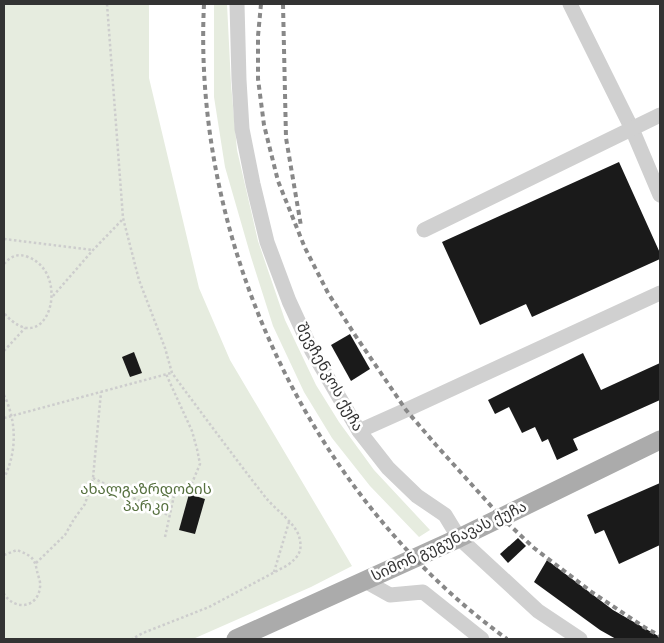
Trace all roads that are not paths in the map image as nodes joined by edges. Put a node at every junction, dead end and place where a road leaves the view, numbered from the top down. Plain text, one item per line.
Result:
1 (237, 4) edge
2 (570, 4) edge
3 (660, 115) edge
4 (632, 129) junction
5 (660, 195) edge
6 (424, 230) dead end
7 (660, 293) edge
8 (359, 431) junction
9 (660, 440) edge
10 (459, 538) junction
11 (365, 581) junction
12 (236, 639) edge
13 (482, 639) edge
14 (580, 639) edge

1 - 8 street, შევჩენკოს ქუჩა
2 - 4 street
3 - 4 street
4 - 5 street
4 - 6 street
7 - 8 street
8 - 10 street, შევჩენკოს ქუჩა
9 - 10 main road, სიმონ გუგუნავას ქუჩა
10 - 11 main road, სიმონ გუგუნავას ქუჩა
10 - 14 street, შევჩენკოს ქუჩა
11 - 12 main road, სიმონ გუგუნავას ქუჩა
11 - 13 street

